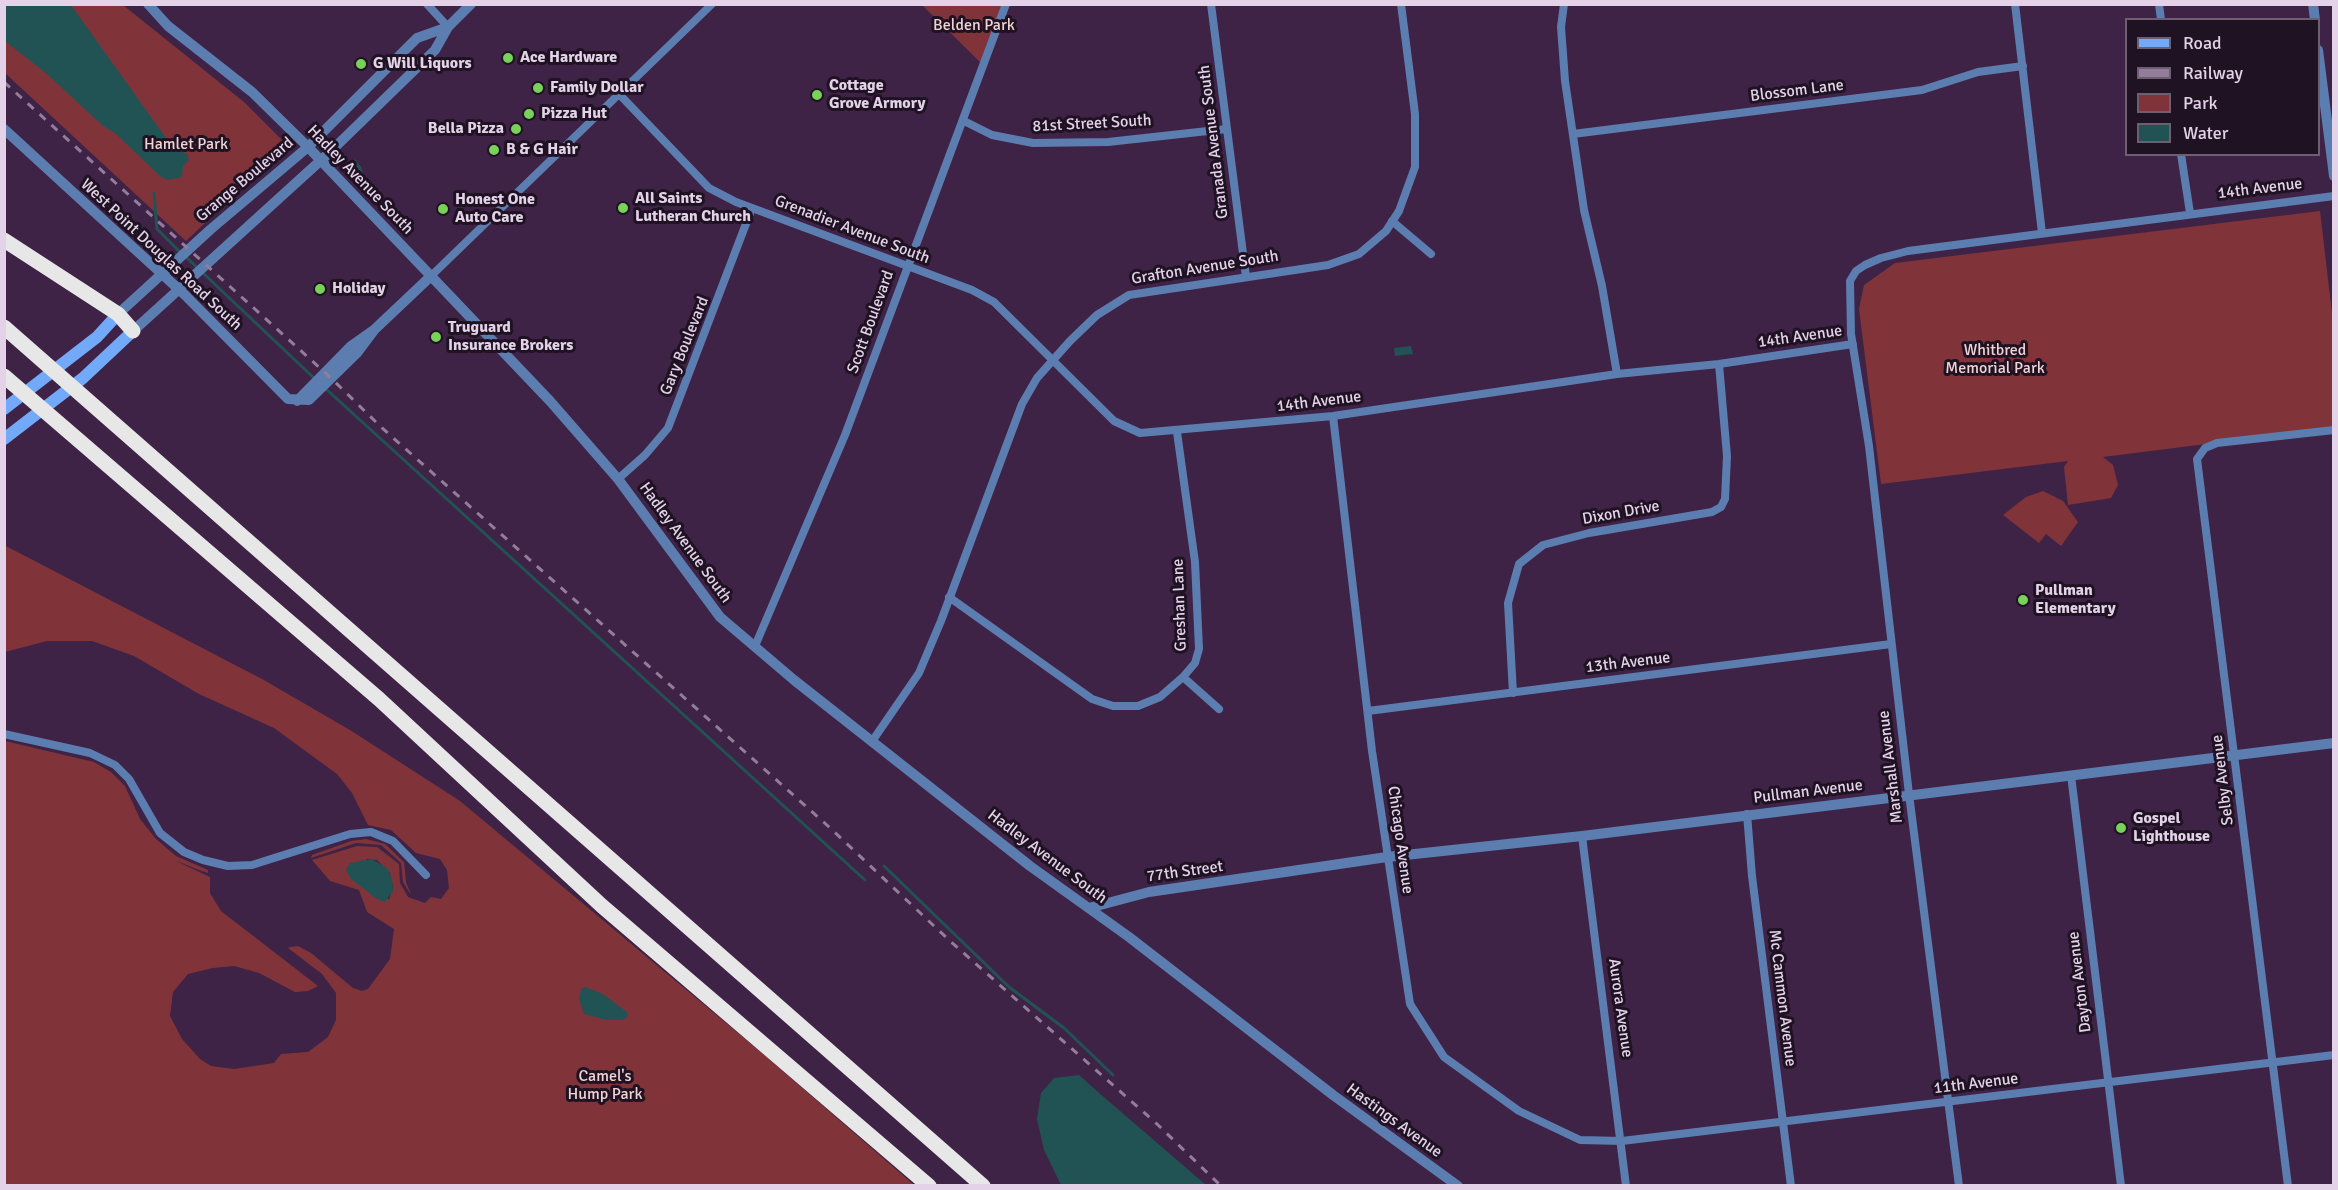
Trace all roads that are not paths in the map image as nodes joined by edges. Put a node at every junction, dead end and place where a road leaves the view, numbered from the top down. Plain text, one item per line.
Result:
1 (148, 4) edge
2 (427, 4) edge
3 (471, 4) edge
4 (712, 4) edge
5 (1006, 4) edge
6 (1211, 4) edge
7 (1401, 4) edge
8 (1564, 4) edge
9 (2015, 4) edge
10 (448, 27) junction
11 (2320, 57) edge
12 (2023, 66) junction
13 (620, 95) junction
14 (964, 121) junction
15 (2330, 128) edge
16 (4, 129) edge
17 (1226, 129) junction
18 (1573, 134) junction
19 (308, 147) junction
20 (2181, 156) edge
21 (321, 160) junction
22 (2334, 177) edge
23 (2334, 196) edge
24 (752, 208) junction
25 (2190, 213) junction
26 (1392, 221) junction
27 (2042, 233) junction
28 (4, 240) edge
29 (1431, 254) dead end
30 (908, 267) junction
31 (430, 277) junction
32 (1246, 277) junction
33 (118, 314) junction
34 (4, 327) edge
35 (133, 331) junction
36 (1853, 344) junction
37 (1053, 359) junction
38 (1719, 364) junction
39 (1617, 374) junction
40 (4, 376) edge
41 (4, 409) edge
42 (1333, 416) junction
43 (2334, 430) edge
44 (1177, 432) junction
45 (4, 439) edge
46 (618, 478) junction
47 (949, 597) junction
48 (1891, 644) junction
49 (755, 646) junction
50 (1184, 677) junction
51 (1513, 693) junction
52 (1219, 709) dead end
53 (1368, 711) junction
54 (4, 734) edge
55 (873, 740) junction
56 (2334, 742) edge
57 (2235, 754) junction
58 (2071, 775) junction
59 (1909, 794) junction
60 (1748, 814) junction
61 (1582, 836) junction
62 (1387, 857) junction
63 (1287, 873) joint
64 (426, 876) dead end
65 (1089, 908) junction
66 (2334, 1055) edge
67 (2272, 1063) junction
68 (1313, 1080) joint
69 (2109, 1084) junction
70 (1949, 1102) junction
71 (1783, 1122) junction
72 (1622, 1142) junction
73 (929, 1185) edge
74 (983, 1185) edge
75 (1458, 1185) edge
76 (1626, 1185) edge
77 (1791, 1185) edge
78 (1959, 1185) edge
79 (2121, 1185) edge
80 (2288, 1185) edge

1 - 19 street, Hadley Avenue South
2 - 10 street
3 - 10 street, Grange Boulevard
4 - 13 street
5 - 14 street, Scott Boulevard
6 - 17 street, Granada Avenue South
7 - 26 street, Grafton Avenue South
8 - 18 street
9 - 12 street
10 - 19 street, Grange Boulevard
10 - 21 street, Grange Boulevard
11 - 15 street
12 - 18 street, Blossom Lane
12 - 27 street
13 - 24 street, Grenadier Avenue South
13 - 31 street
14 - 17 street, 81st Street South
14 - 30 street, Scott Boulevard
15 - 22 street
16 - 31 street, West Point Douglas Road South
17 - 32 street, Granada Avenue South
18 - 39 street
19 - 21 street, Hadley Avenue South
19 - 33 street, Grange Boulevard
20 - 25 street
21 - 31 street, Hadley Avenue South
21 - 35 street, Grange Boulevard
23 - 25 street, 14th Avenue
24 - 30 street, Grenadier Avenue South
24 - 46 street, Gary Boulevard
25 - 27 street, 14th Avenue
26 - 29 street
26 - 32 street, Grafton Avenue South
27 - 36 street, 14th Avenue
28 - 33 highway
30 - 37 street, Grenadier Avenue South
30 - 49 street, Scott Boulevard
31 - 46 street, Hadley Avenue South
32 - 37 street, Grafton Avenue South
33 - 35 highway
33 - 41 main road
34 - 74 highway
35 - 45 main road
36 - 38 street, 14th Avenue
36 - 48 street, Marshall Avenue
37 - 44 street, Grenadier Avenue South
37 - 47 street, Grafton Avenue South
38 - 39 street, 14th Avenue
38 - 51 street, Dixon Drive
39 - 42 street, 14th Avenue
40 - 73 highway
42 - 44 street, 14th Avenue
42 - 53 street, Chicago Avenue
43 - 57 street, Selby Avenue
44 - 50 street, Greshan Lane
46 - 49 street, Hadley Avenue South
47 - 50 street, Greshan Lane
47 - 55 street, Grafton Avenue South
48 - 51 street, 13th Avenue
48 - 59 street, Marshall Avenue
49 - 55 street, Hadley Avenue South
50 - 52 street
51 - 53 street, 13th Avenue
53 - 62 street, Chicago Avenue
54 - 64 street
55 - 65 street, Hadley Avenue South
56 - 57 street, Pullman Avenue
57 - 58 street, Pullman Avenue
57 - 67 street, Selby Avenue
58 - 59 street, Pullman Avenue
58 - 69 street, Dayton Avenue
59 - 60 street, Pullman Avenue
59 - 70 street, Marshall Avenue
60 - 61 street, Pullman Avenue
60 - 71 street, Mc Cammon Avenue
61 - 62 street, Pullman Avenue
61 - 72 street, Aurora Avenue
62 - 63 street, Pullman Avenue
62 - 72 street, Chicago Avenue
63 - 65 street, 77th Street
65 - 68 street, Hadley Avenue South
66 - 67 street, 11th Avenue
67 - 69 street, 11th Avenue
67 - 80 street, Selby Avenue
68 - 75 street, Hastings Avenue
69 - 70 street, 11th Avenue
69 - 79 street, Dayton Avenue
70 - 71 street, 11th Avenue
70 - 78 street, Marshall Avenue
71 - 72 street, 11th Avenue
71 - 77 street, Mc Cammon Avenue
72 - 76 street, Aurora Avenue

